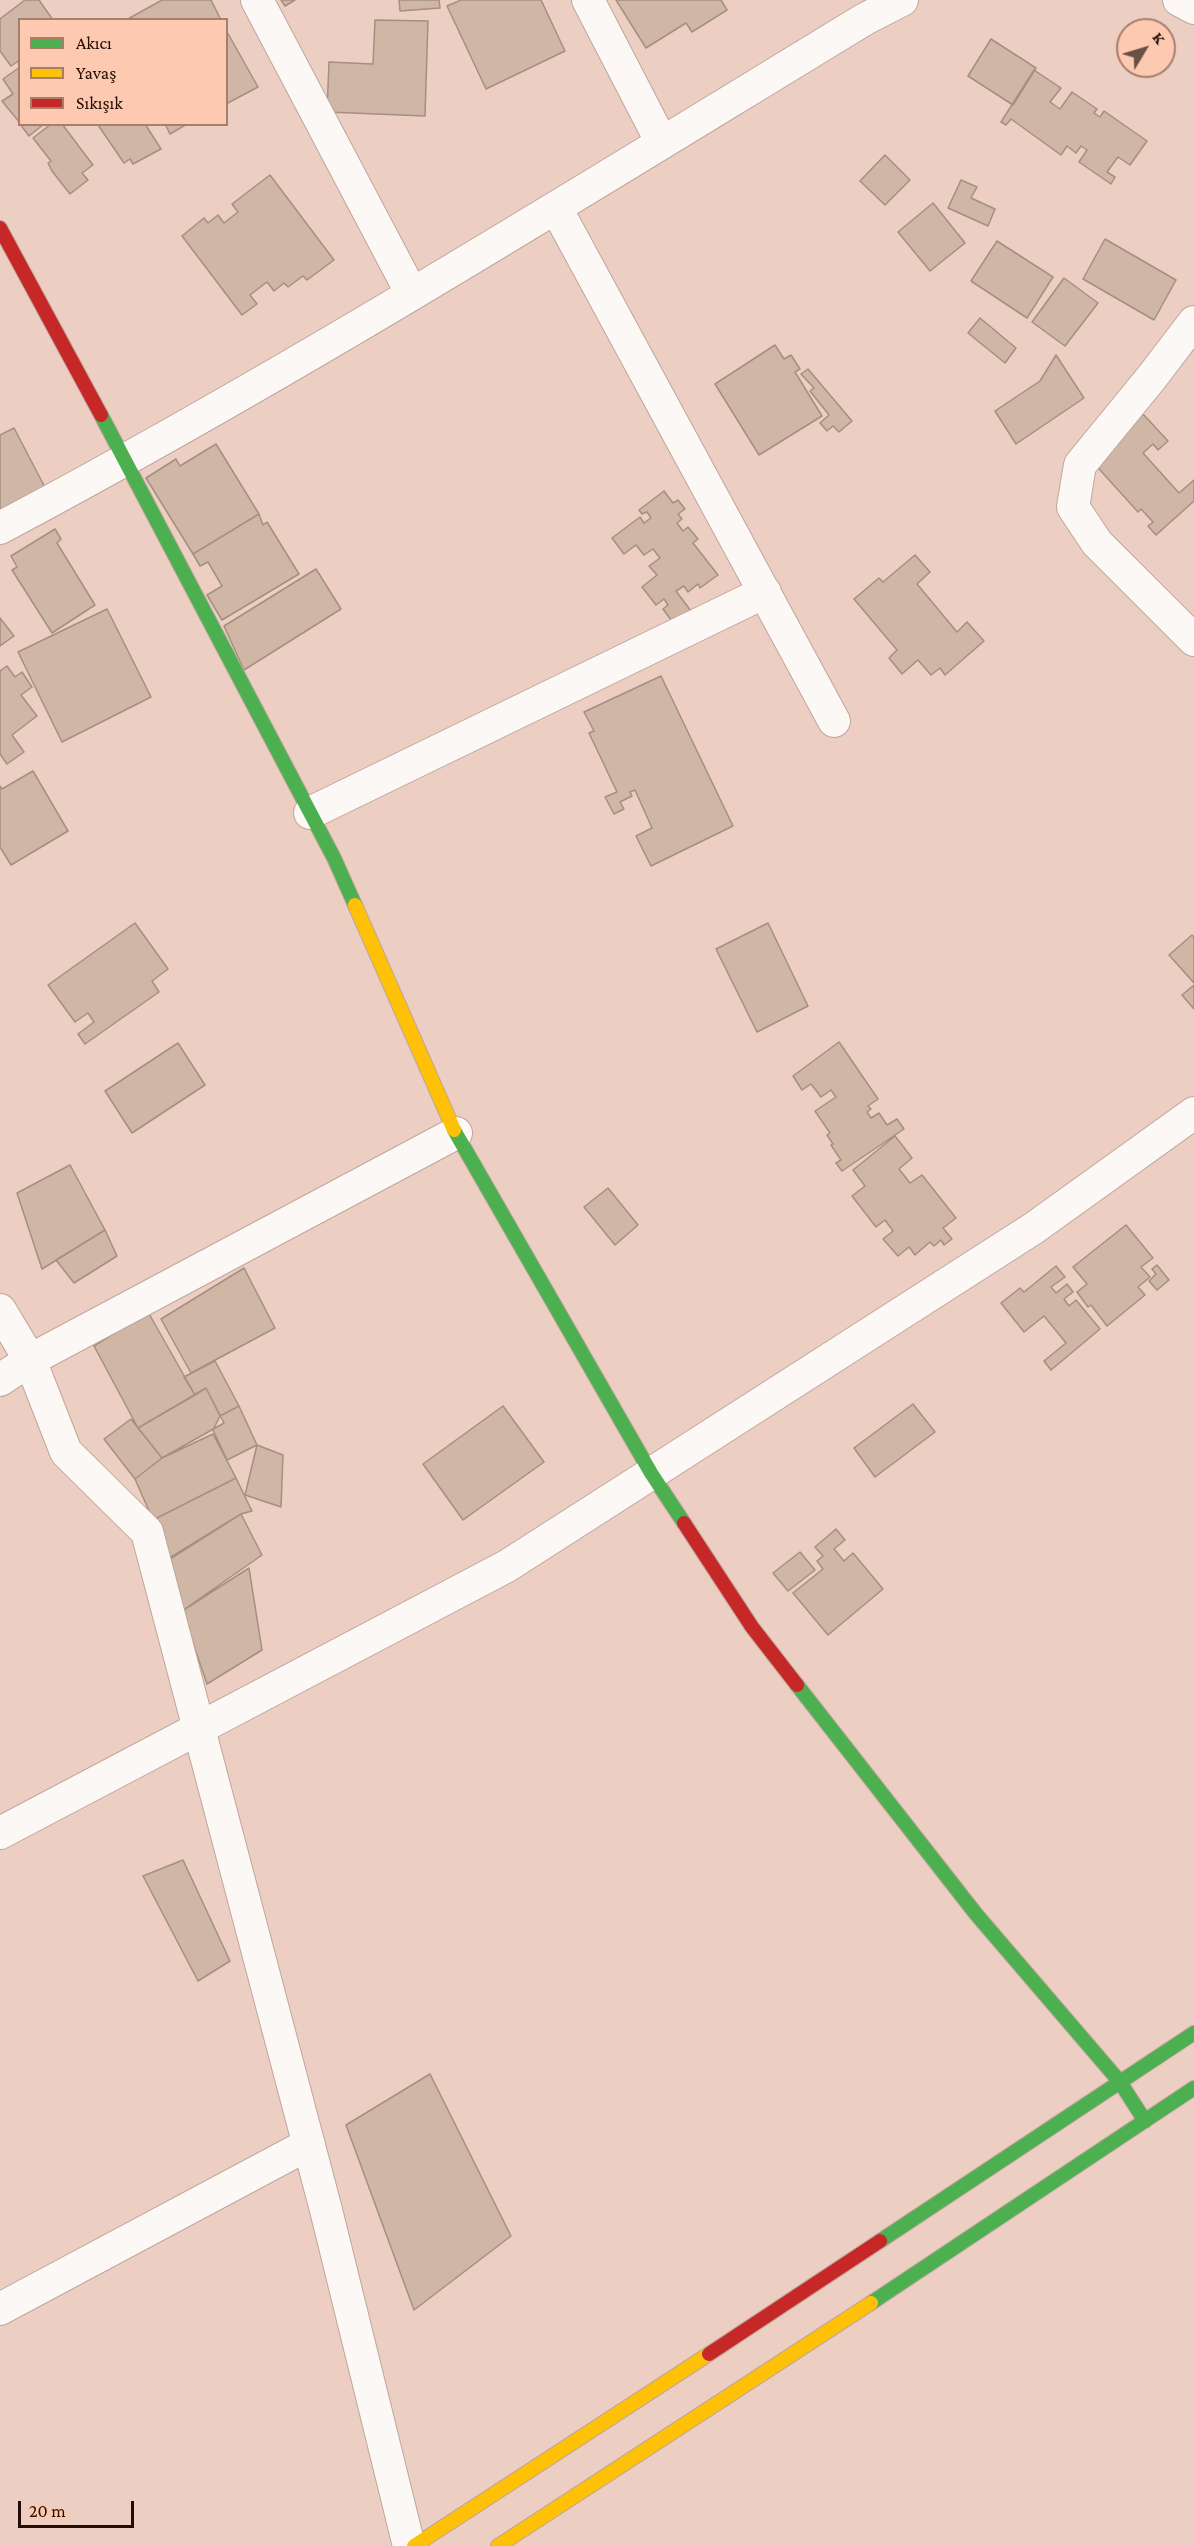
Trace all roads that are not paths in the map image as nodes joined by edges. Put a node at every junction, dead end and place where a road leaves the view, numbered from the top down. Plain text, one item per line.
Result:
1 (257, 0) edge
2 (588, 0) edge
3 (902, 0) edge
4 (1179, 0) edge
5 (1194, 8) edge
6 (662, 143) junction
7 (556, 208) junction
8 (0, 228) edge
9 (412, 294) junction
10 (1194, 322) edge
11 (126, 461) junction
12 (0, 528) edge
13 (765, 592) junction
14 (1194, 640) edge
15 (834, 721) dead end
16 (310, 813) junction
17 (1194, 1113) edge
18 (456, 1133) junction
19 (0, 1310) edge
20 (30, 1360) junction
21 (0, 1380) edge
22 (651, 1473) junction
23 (200, 1726) junction
24 (0, 1833) edge
25 (1194, 2033) edge
26 (1120, 2082) junction
27 (1194, 2088) edge
28 (1146, 2121) junction
29 (309, 2144) junction
30 (0, 2309) edge
31 (409, 2546) edge
32 (414, 2546) edge
33 (498, 2546) edge

1 - 9 street
2 - 6 street
3 - 6 street
4 - 5 street
6 - 7 street
7 - 9 street
7 - 13 street
8 - 11 street
9 - 11 street
10 - 14 street
11 - 12 street
11 - 16 street
13 - 15 street
13 - 16 street
16 - 18 street
17 - 22 street
18 - 20 street
18 - 22 street
19 - 20 street
20 - 21 street
20 - 23 street
22 - 23 street
22 - 26 street
23 - 24 street
23 - 29 street
25 - 26 street
26 - 28 street
26 - 32 street
27 - 28 street
28 - 33 street
29 - 30 street
29 - 31 street

